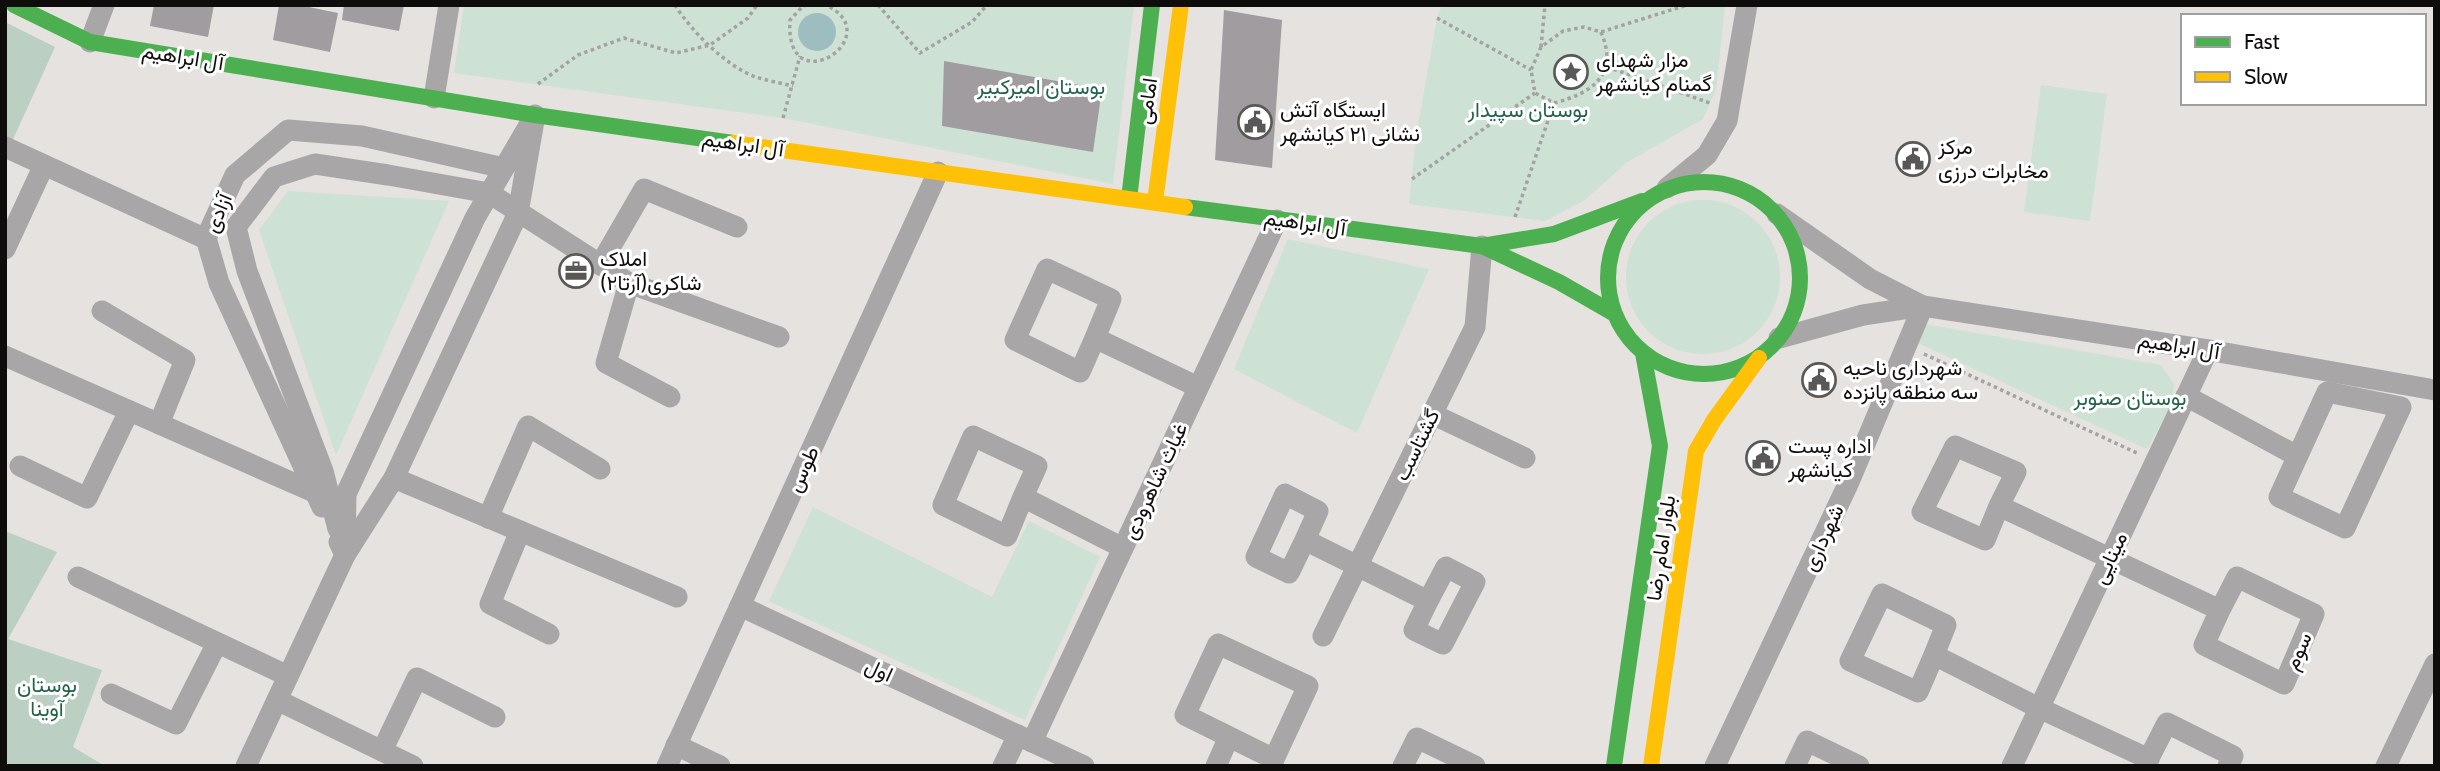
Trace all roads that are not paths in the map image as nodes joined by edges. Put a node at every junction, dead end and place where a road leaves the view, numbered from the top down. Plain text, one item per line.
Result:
1 (14, 5) edge
2 (104, 5) edge
3 (449, 5) edge
4 (1152, 5) edge
5 (1181, 5) edge
6 (1747, 5) edge
7 (90, 42) junction
8 (434, 98) junction
9 (535, 115) junction
10 (5, 147) edge
11 (44, 165) junction
12 (504, 168) junction
13 (938, 172) junction
14 (1667, 188) junction
15 (489, 193) junction
16 (1129, 199) junction
17 (1645, 200) junction
18 (1155, 202) junction
19 (517, 212) junction
20 (1777, 214) junction
21 (1277, 220) junction
22 (737, 227) dead end
23 (206, 239) junction
24 (1482, 246) junction
25 (5, 250) edge
26 (600, 265) junction
27 (629, 283) junction
28 (1923, 306) junction
29 (102, 311) dead end
30 (1613, 313) junction
31 (779, 337) dead end
32 (1095, 338) junction
33 (1779, 338) junction
34 (2208, 350) junction
35 (1643, 353) junction
36 (5, 356) edge
37 (1761, 356) junction
38 (1198, 387) junction
39 (2435, 390) edge
40 (2186, 396) junction
41 (670, 397) dead end
42 (129, 411) junction
43 (1432, 414) junction
44 (159, 424) junction
45 (2297, 456) junction
46 (1525, 458) dead end
47 (20, 466) dead end
48 (600, 469) dead end
49 (394, 478) junction
50 (316, 493) junction
51 (1023, 497) junction
52 (1999, 506) junction
53 (488, 518) junction
54 (520, 531) junction
55 (1305, 540) dead end
56 (1123, 548) junction
57 (345, 555) junction
58 (2110, 558) junction
59 (1358, 566) junction
60 (78, 577) dead end
61 (677, 597) dead end
62 (1429, 601) dead end
63 (740, 606) junction
64 (2220, 610) junction
65 (549, 634) dead end
66 (1323, 636) dead end
67 (218, 643) junction
68 (1934, 654) junction
69 (2435, 664) edge
70 (288, 676) junction
71 (111, 694) dead end
72 (277, 701) junction
73 (2039, 708) junction
74 (495, 717) dead end
75 (1025, 738) junction
76 (1228, 738) junction
77 (677, 745) junction
78 (397, 760) edge
79 (2147, 762) edge
80 (246, 766) edge
81 (667, 766) edge
82 (720, 766) edge
83 (1003, 766) edge
84 (1084, 766) edge
85 (1216, 766) edge
86 (1403, 766) edge
87 (1475, 766) edge
88 (1614, 766) edge
89 (1651, 766) edge
90 (1716, 766) edge
91 (1795, 766) edge
92 (1859, 766) edge
93 (2012, 766) edge
94 (2228, 766) edge
95 (2386, 766) edge

1 - 7 main road, آل ابراهیم
2 - 7 street
3 - 8 street
4 - 16 main road, امامی
5 - 18 main road, امامی
6 - 14 street
7 - 8 main road, آل ابراهیم
8 - 9 main road, آل ابراهیم
9 - 12 street
9 - 13 main road, آل ابراهیم
9 - 19 street
10 - 11 street
11 - 23 street
11 - 25 street
12 - 15 street
12 - 23 street, آزادی
13 - 16 main road, آل ابراهیم
13 - 63 street, طوس
14 - 17 main road
14 - 20 main road
15 - 19 street
15 - 57 street
15 - 57 street
16 - 18 main road, آل ابراهیم
17 - 24 main road
17 - 30 main road
18 - 21 main road, آل ابراهیم
19 - 26 street
19 - 49 street
20 - 28 street
20 - 33 main road
21 - 24 main road, آل ابراهیم
21 - 38 street, غیاث شاهرودی
22 - 26 street
23 - 50 street, آزادی
24 - 30 main road
24 - 43 street, گشتاسب
26 - 27 street
27 - 31 street
27 - 41 street
28 - 33 street
28 - 34 street, آل ابراهیم
28 - 90 street, شهرداری
29 - 44 street
30 - 35 main road
32 - 32 street
32 - 38 street
33 - 37 main road
34 - 39 street, آل ابراهیم
34 - 40 street, مینایی
35 - 37 main road
35 - 88 main road, بلوار امام رضا
36 - 42 street
37 - 89 main road, بلوار امام رضا
38 - 56 street, غیاث شاهرودی
40 - 45 street
40 - 58 street, مینایی
42 - 44 street
42 - 47 street
43 - 46 street
43 - 59 street, گشتاسب
44 - 50 street
45 - 45 street
48 - 53 street
49 - 53 street
49 - 57 street
50 - 57 street, آزادی
51 - 51 street
51 - 56 street
52 - 52 street
52 - 58 street
53 - 54 street
54 - 61 street
54 - 65 street
55 - 59 street
56 - 75 street, غیاث شاهرودی
57 - 70 street
58 - 64 street
58 - 73 street, مینایی
59 - 62 street
59 - 66 street, گشتاسب
60 - 67 street
63 - 75 street, اول
63 - 77 street, طوس
64 - 64 street, سوم
67 - 70 street
67 - 71 street
68 - 68 street
68 - 73 street
69 - 95 street
70 - 72 street
72 - 78 street
72 - 80 street
73 - 79 street
73 - 93 street, مینایی
74 - 78 street
75 - 83 street, غیاث شاهرودی
75 - 84 street, اول
76 - 76 street
76 - 85 street
77 - 81 street, طوس
77 - 82 street
79 - 94 street
86 - 87 street
91 - 92 street

